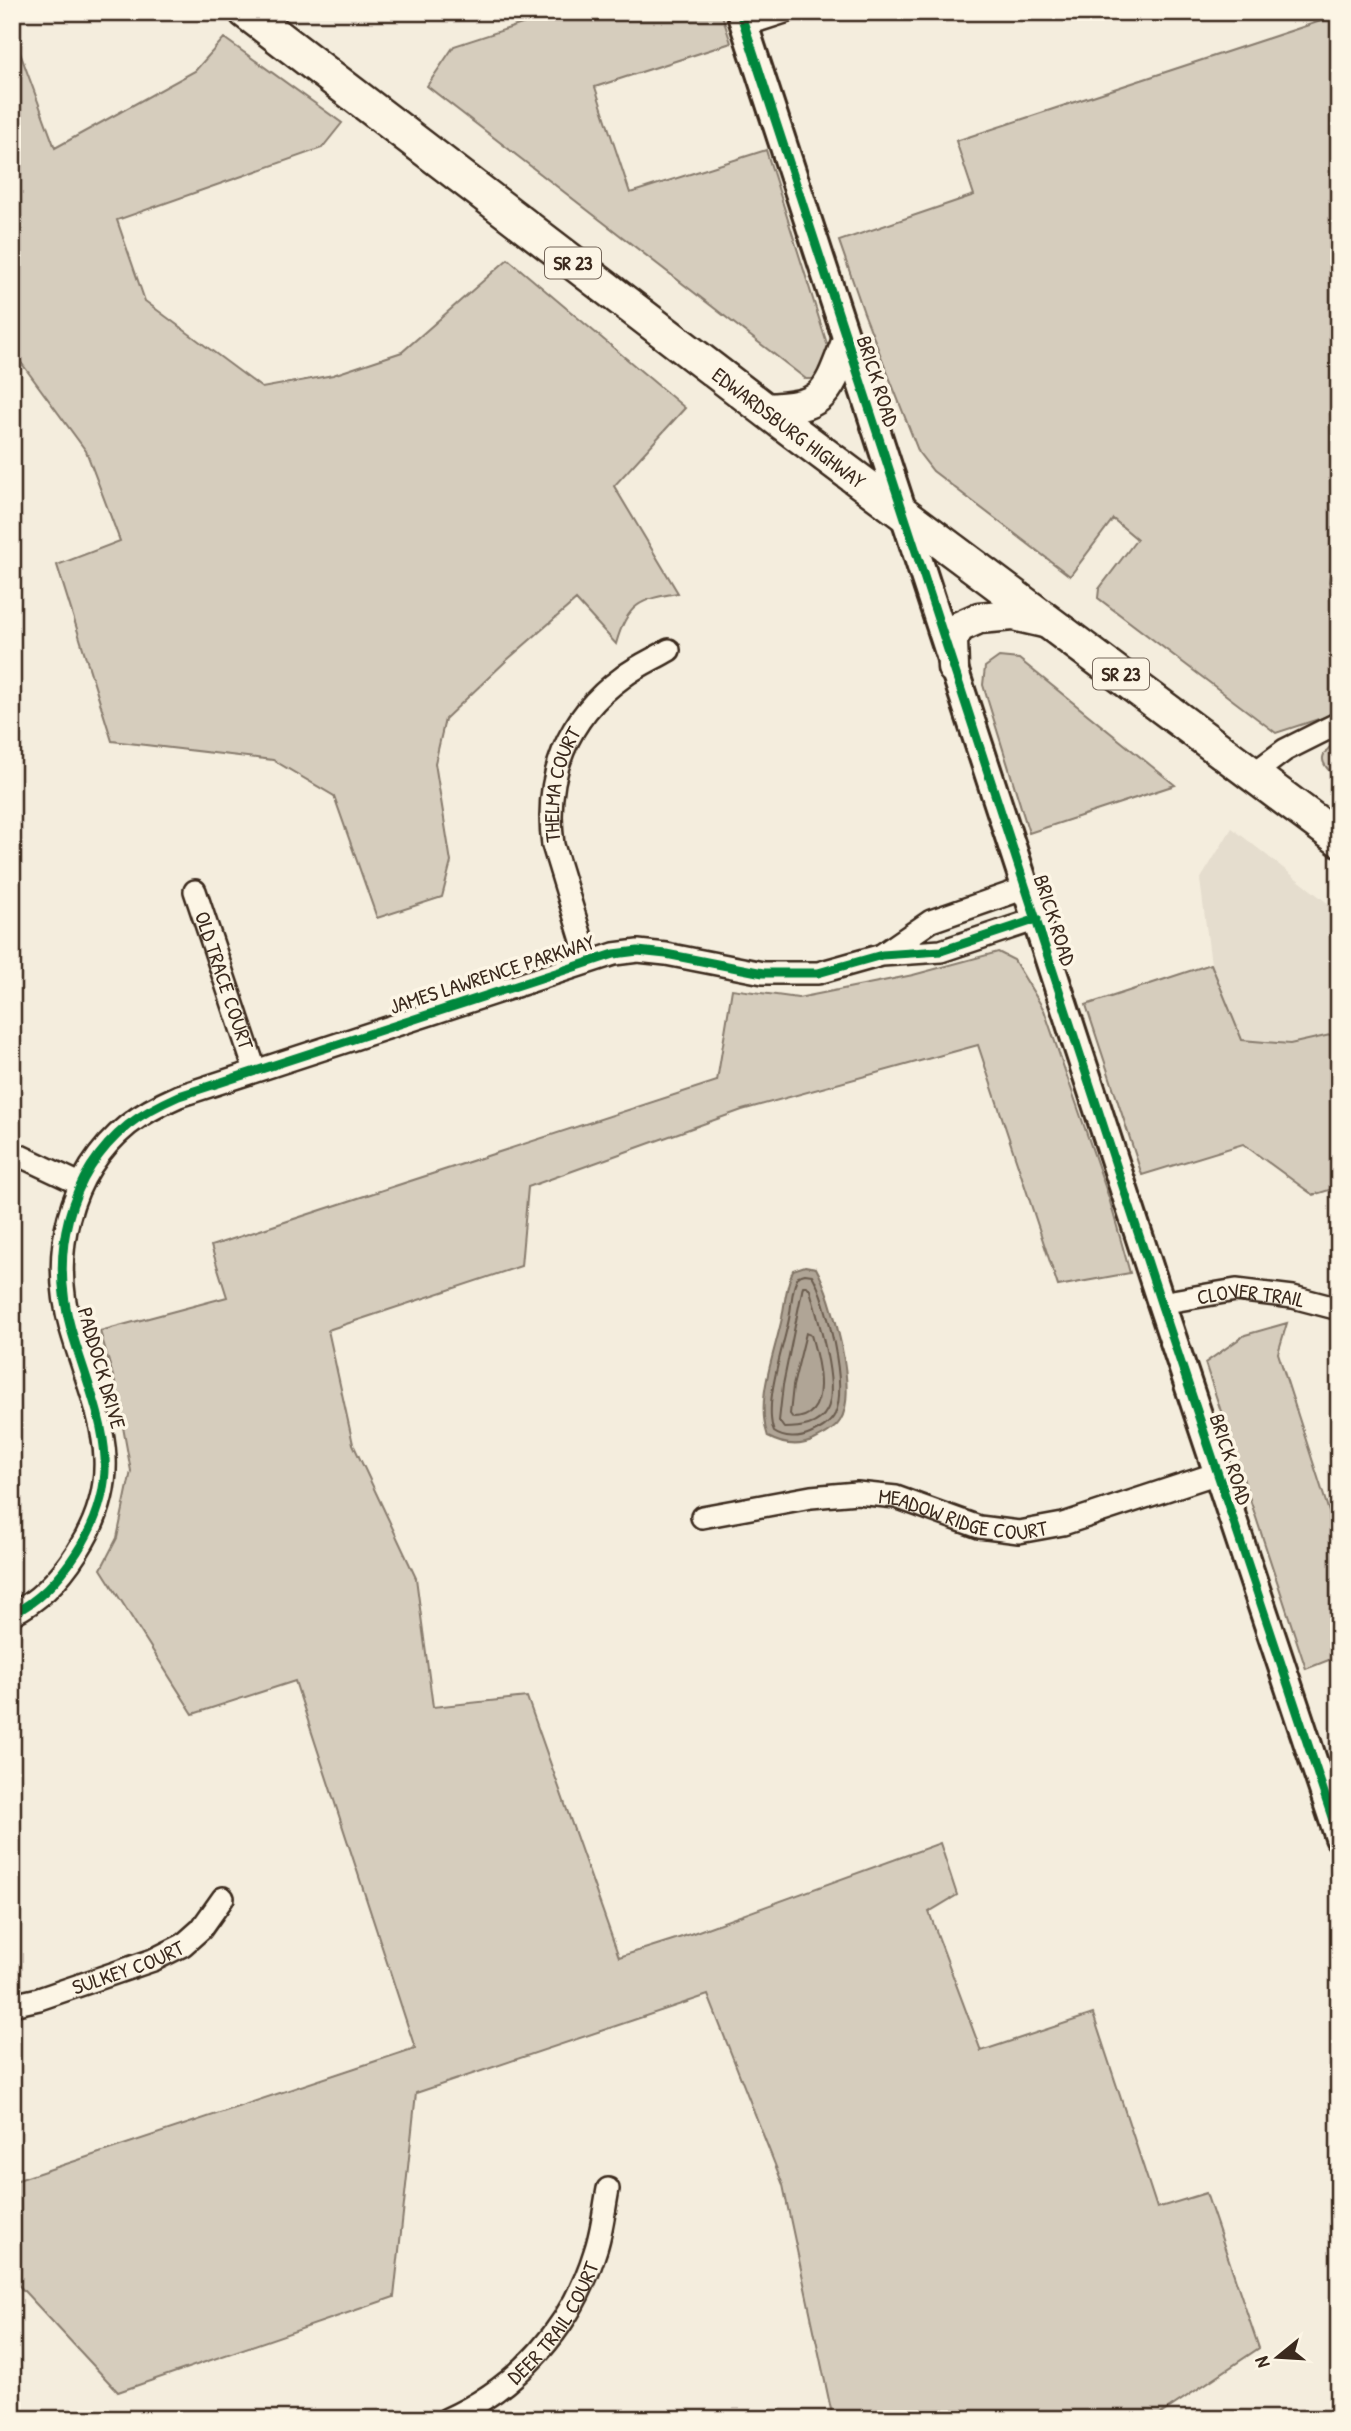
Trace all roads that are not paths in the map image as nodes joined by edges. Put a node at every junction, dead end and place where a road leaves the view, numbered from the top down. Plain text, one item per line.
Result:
1 (246, 12) edge
2 (785, 12) edge
3 (743, 19) edge
4 (847, 342) junction
5 (765, 409) junction
6 (902, 512) junction
7 (1055, 625) junction
8 (669, 650) dead end
9 (953, 668) junction
10 (1339, 723) edge
11 (1253, 774) junction
12 (1339, 839) edge
13 (1026, 888) junction
14 (195, 891) dead end
15 (1037, 919) junction
16 (882, 955) junction
17 (588, 960) junction
18 (255, 1070) junction
19 (12, 1152) edge
20 (80, 1184) junction
21 (1161, 1303) junction
22 (1339, 1309) edge
23 (1218, 1473) junction
24 (702, 1517) dead end
25 (12, 1614) edge
26 (1339, 1838) edge
27 (223, 1898) dead end
28 (12, 2005) edge
29 (608, 2189) dead end
30 (447, 2419) edge

1 - 5 main road, EDWARDSBURG HIGHWAY / SR 23
2 - 3 street
3 - 4 street, BRICK ROAD
4 - 5 main road
4 - 6 street, BRICK ROAD
5 - 6 main road, EDWARDSBURG HIGHWAY / SR 23
6 - 7 main road, EDWARDSBURG HIGHWAY / SR 23
6 - 9 street, BRICK ROAD
7 - 9 main road
7 - 11 main road, EDWARDSBURG HIGHWAY / SR 23
8 - 17 street, THELMA COURT
9 - 13 street, BRICK ROAD
10 - 11 street
11 - 12 main road, EDWARDSBURG HIGHWAY / SR 23
13 - 15 street, BRICK ROAD
13 - 16 street, JAMES LAWRENCE PARKWAY
14 - 18 street, OLD TRACE COURT
15 - 16 street, JAMES LAWRENCE PARKWAY
15 - 21 street, BRICK ROAD
16 - 17 street, JAMES LAWRENCE PARKWAY
17 - 18 street, JAMES LAWRENCE PARKWAY
18 - 20 street, JAMES LAWRENCE PARKWAY
19 - 20 street
20 - 25 street, PADDOCK DRIVE
21 - 22 street, CLOVER TRAIL
21 - 23 street, BRICK ROAD
23 - 24 street, MEADOW RIDGE COURT
23 - 26 street, BRICK ROAD
27 - 28 street, SULKEY COURT
29 - 30 street, DEER TRAIL COURT

